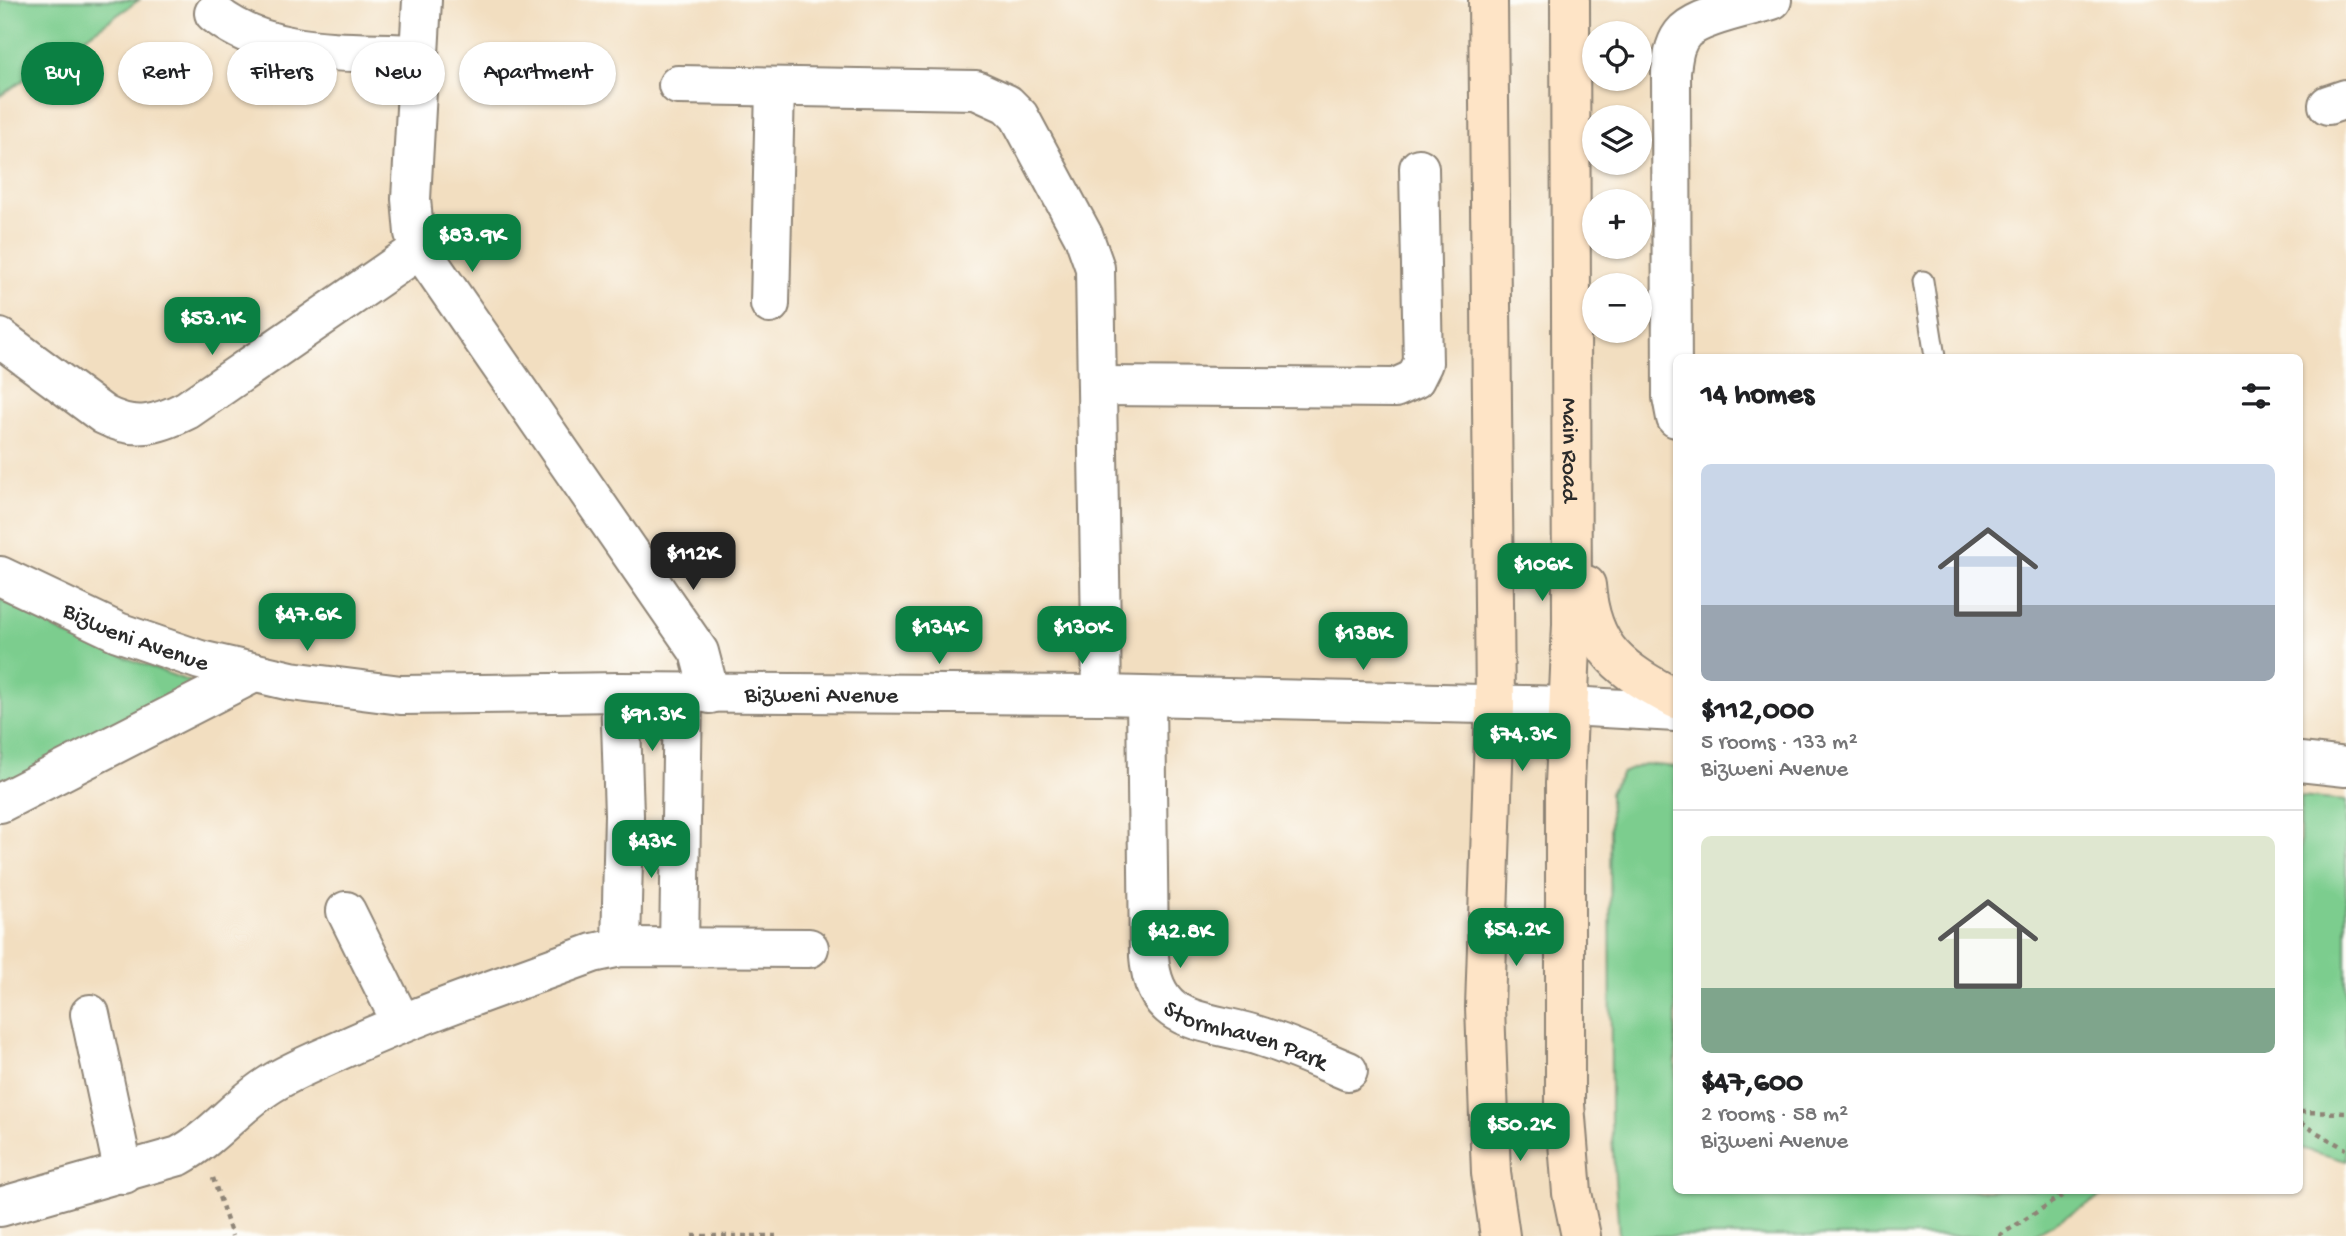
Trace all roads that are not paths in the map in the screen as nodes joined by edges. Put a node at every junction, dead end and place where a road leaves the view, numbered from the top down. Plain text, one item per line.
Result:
1 (422, 0) edge
2 (1488, 0) edge
3 (1570, 0) edge
4 (1772, 0) edge
5 (214, 13) dead end
6 (419, 42) edge
7 (351, 49) edge
8 (678, 85) dead end
9 (775, 87) junction
10 (416, 105) edge
11 (1419, 168) dead end
12 (420, 248) junction
13 (1923, 281) dead end
14 (770, 303) dead end
15 (0, 338) edge
16 (1935, 354) edge
17 (1098, 386) junction
18 (1673, 402) edge
19 (1572, 500) junction
20 (0, 576) edge
21 (254, 673) junction
22 (620, 692) junction
23 (696, 693) junction
24 (1102, 695) junction
25 (1146, 696) junction
26 (1673, 698) edge
27 (1495, 705) junction
28 (1569, 706) junction
29 (1673, 712) edge
30 (2303, 762) edge
31 (2346, 767) edge
32 (0, 803) edge
33 (346, 911) dead end
34 (621, 947) junction
35 (679, 947) junction
36 (809, 948) dead end
37 (90, 1014) dead end
38 (401, 1022) junction
39 (1348, 1071) dead end
40 (124, 1174) junction
41 (0, 1207) edge
42 (1500, 1236) edge
43 (1581, 1236) edge

1 - 6 street
2 - 27 main road
3 - 19 main road, Main Road
4 - 18 street
5 - 7 street
8 - 9 street
9 - 14 street
9 - 17 street
10 - 12 street
11 - 17 street
12 - 15 street
12 - 23 street
13 - 16 lane
17 - 24 street
19 - 26 main road
19 - 28 main road, Main Road
20 - 21 street, Bizweni Avenue
21 - 22 street, Bizweni Avenue
21 - 32 street
22 - 23 street, Bizweni Avenue
22 - 34 street
23 - 24 street, Bizweni Avenue
23 - 35 street
24 - 25 street, Bizweni Avenue
25 - 27 street, Bizweni Avenue
25 - 39 street, Stormhaven Park
27 - 28 street, Bizweni Avenue
27 - 42 main road
28 - 29 street, Bizweni Avenue
28 - 43 main road, Main Road
30 - 31 street
33 - 38 street
34 - 35 street
34 - 38 street
35 - 36 street
37 - 40 street
38 - 40 street
40 - 41 street

